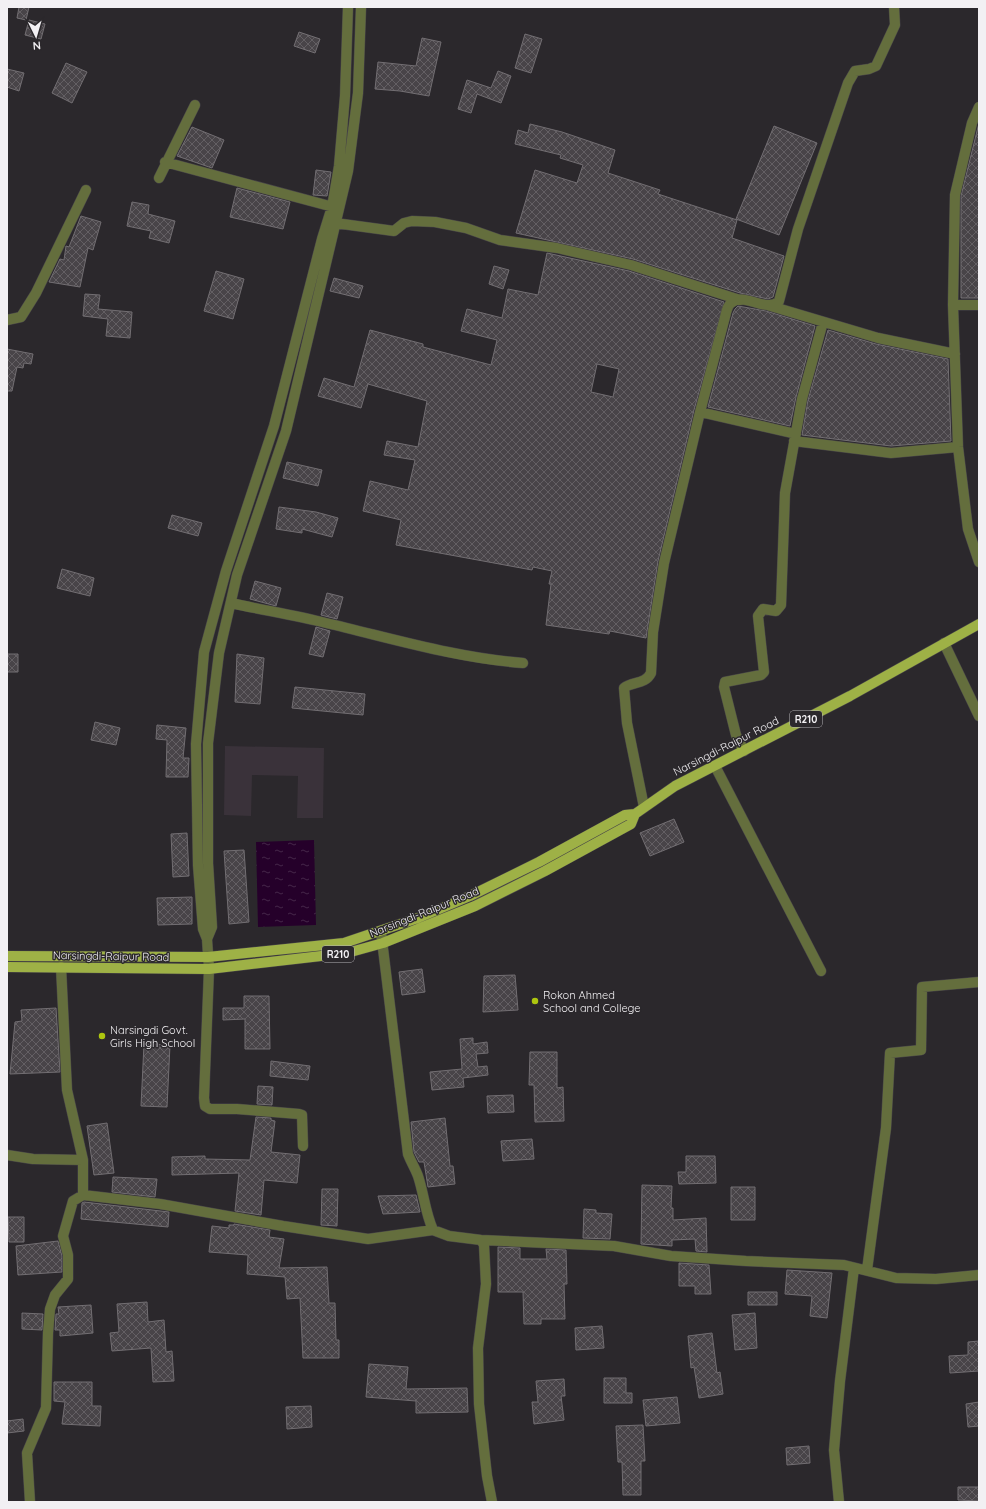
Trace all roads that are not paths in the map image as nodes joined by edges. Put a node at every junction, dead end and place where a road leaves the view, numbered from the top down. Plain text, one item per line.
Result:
1 (348, 7) edge
2 (361, 7) edge
3 (894, 7) edge
4 (195, 104) dead end
5 (979, 107) edge
6 (166, 162) junction
7 (160, 178) dead end
8 (86, 190) dead end
9 (335, 208) junction
10 (334, 223) junction
11 (740, 300) junction
12 (767, 305) junction
13 (953, 305) junction
14 (979, 305) edge
15 (7, 320) edge
16 (823, 322) junction
17 (955, 354) junction
18 (700, 412) junction
19 (795, 438) junction
20 (958, 447) junction
21 (979, 562) edge
22 (230, 603) junction
23 (979, 624) edge
24 (944, 643) junction
25 (523, 663) dead end
26 (979, 716) edge
27 (744, 751) junction
28 (716, 766) junction
29 (644, 807) junction
30 (635, 814) junction
31 (381, 932) junction
32 (207, 939) junction
33 (383, 943) junction
34 (7, 956) edge
35 (208, 957) junction
36 (7, 967) edge
37 (61, 967) junction
38 (209, 969) junction
39 (821, 971) dead end
40 (979, 982) edge
41 (303, 1146) dead end
42 (7, 1155) edge
43 (83, 1160) junction
44 (83, 1196) junction
45 (433, 1230) junction
46 (481, 1240) junction
47 (854, 1268) junction
48 (867, 1270) junction
49 (979, 1275) edge
50 (30, 1502) edge
51 (492, 1502) edge
52 (839, 1502) edge

1 - 9 street
2 - 9 street
3 - 12 street
4 - 6 street
5 - 13 street
6 - 7 street
6 - 9 street
8 - 15 street
9 - 10 street
9 - 32 street
10 - 11 street
10 - 22 street
11 - 12 street
11 - 18 street
12 - 16 street
13 - 14 street
13 - 17 street
16 - 17 street
16 - 19 street
17 - 20 street
18 - 19 street
18 - 29 street
19 - 20 street
19 - 27 street
20 - 21 street
22 - 25 street
22 - 32 street
23 - 24 main road, Narsingdi-Raipur Road / R210
24 - 26 street
24 - 27 main road, Narsingdi-Raipur Road / R210
27 - 28 main road, Narsingdi-Raipur Road / R210
28 - 29 main road, Narsingdi-Raipur Road / R210
28 - 39 street
29 - 30 main road, Narsingdi-Raipur Road / R210
30 - 31 main road, Narsingdi-Raipur Road / R210
30 - 33 main road, Narsingdi-Raipur Road / R210
31 - 33 street
31 - 35 main road, Narsingdi-Raipur Road / R210
32 - 35 street
33 - 38 main road, Narsingdi-Raipur Road / R210
33 - 45 street
34 - 35 main road, Narsingdi-Raipur Road / R210
35 - 38 street
36 - 37 main road, Narsingdi-Raipur Road / R210
37 - 38 main road, Narsingdi-Raipur Road / R210
37 - 43 street
38 - 41 street
40 - 48 street
42 - 43 street
43 - 44 street
44 - 45 street
44 - 50 street
45 - 46 street
46 - 47 street
46 - 51 street
47 - 48 street
47 - 52 street
48 - 49 street

